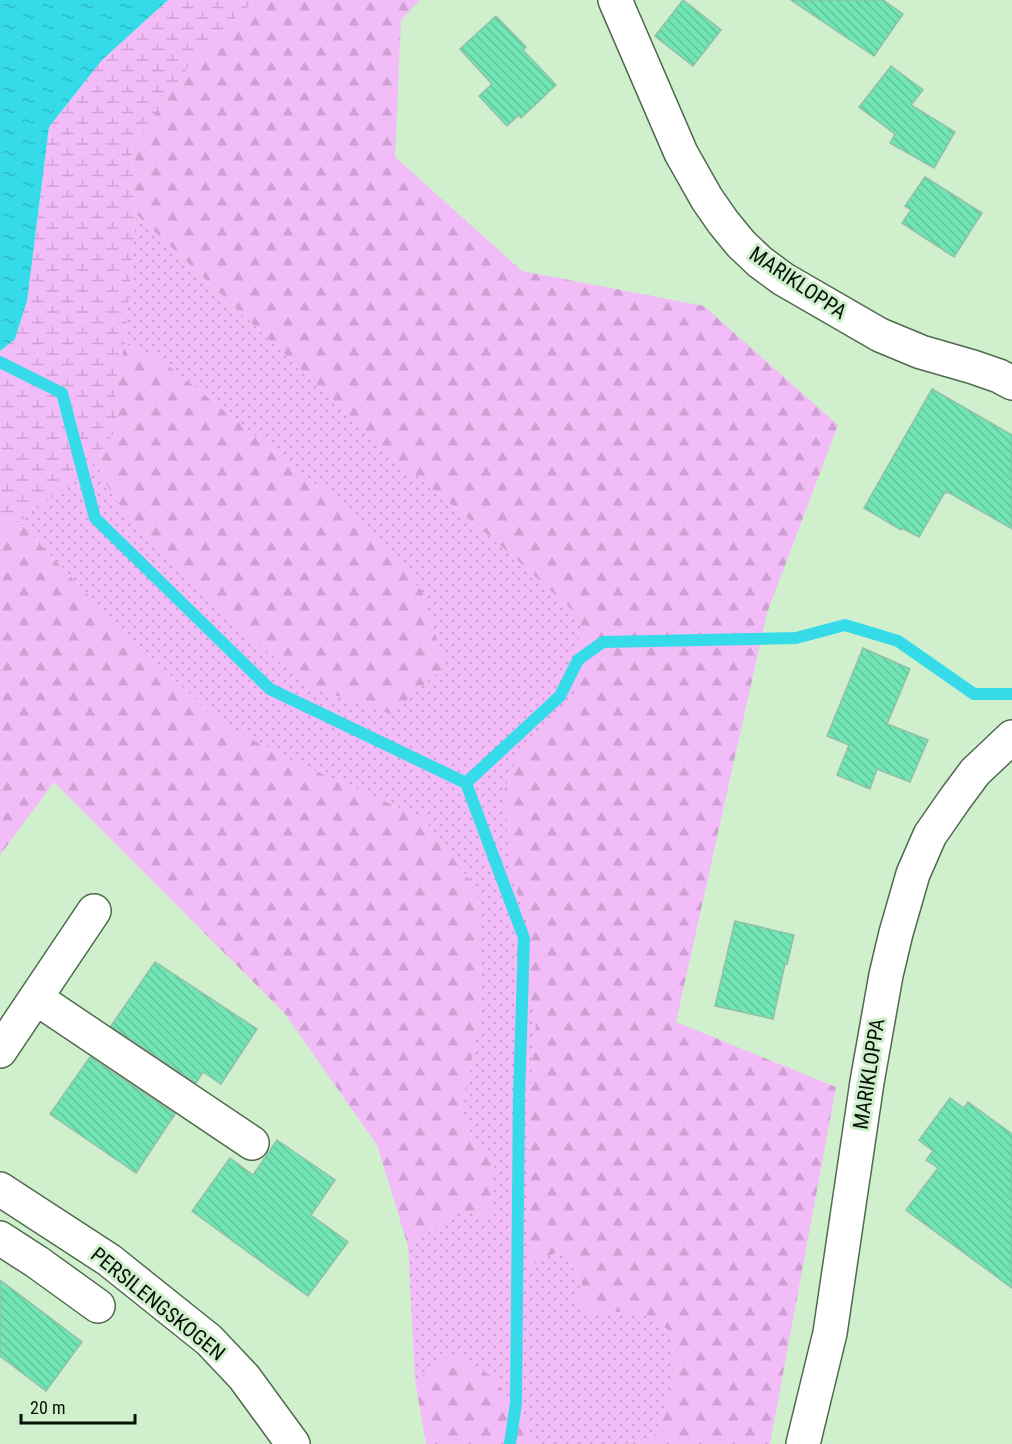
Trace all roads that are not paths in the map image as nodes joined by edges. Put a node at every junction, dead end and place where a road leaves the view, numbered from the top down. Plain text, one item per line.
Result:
1 (615, 0) edge
2 (1012, 383) edge
3 (1012, 737) edge
4 (94, 911) dead end
5 (36, 998) junction
6 (0, 1051) edge
7 (252, 1143) dead end
8 (0, 1189) edge
9 (0, 1238) edge
10 (98, 1306) dead end
11 (293, 1444) edge
12 (803, 1444) edge

1 - 2 street, MARIKLOPPA
3 - 12 street, MARIKLOPPA
4 - 5 street
5 - 6 street
5 - 7 street
8 - 11 street, PERSILENGSKOGEN
9 - 10 street

